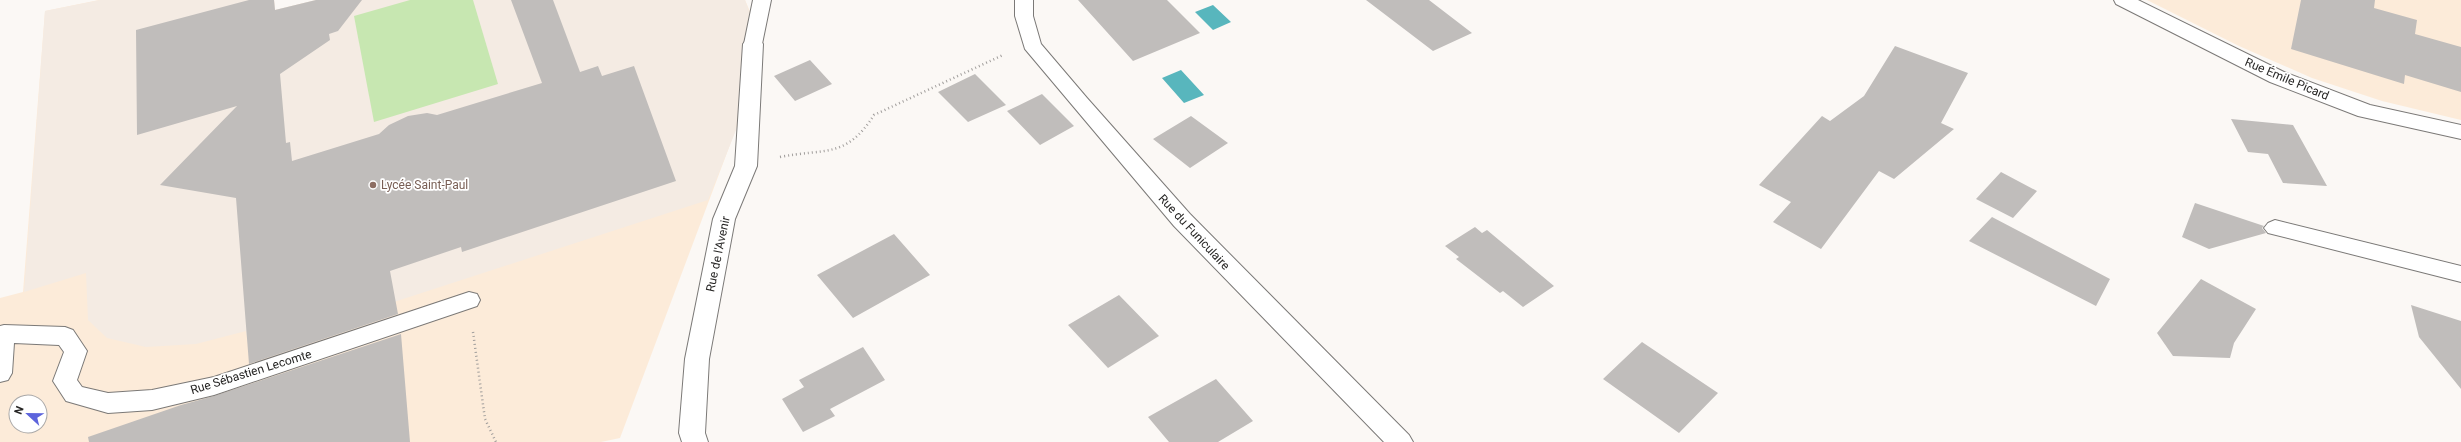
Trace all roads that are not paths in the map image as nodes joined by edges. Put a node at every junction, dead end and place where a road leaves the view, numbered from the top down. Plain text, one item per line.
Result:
1 (762, 0) edge
2 (1024, 0) edge
3 (2123, 0) edge
4 (753, 44) joint
5 (2461, 132) edge
6 (2275, 228) dead end
7 (2461, 274) edge
8 (469, 300) dead end
9 (2, 335) edge
10 (0, 372) edge
11 (695, 442) edge
12 (1400, 442) edge

1 - 4 lane
2 - 12 street, Rue du Funiculaire
3 - 5 street, Rue Émile Picard
4 - 11 street, Rue de l'Avenir
6 - 7 lane
8 - 9 lane, Rue Sébastien Lecomte
9 - 10 lane

